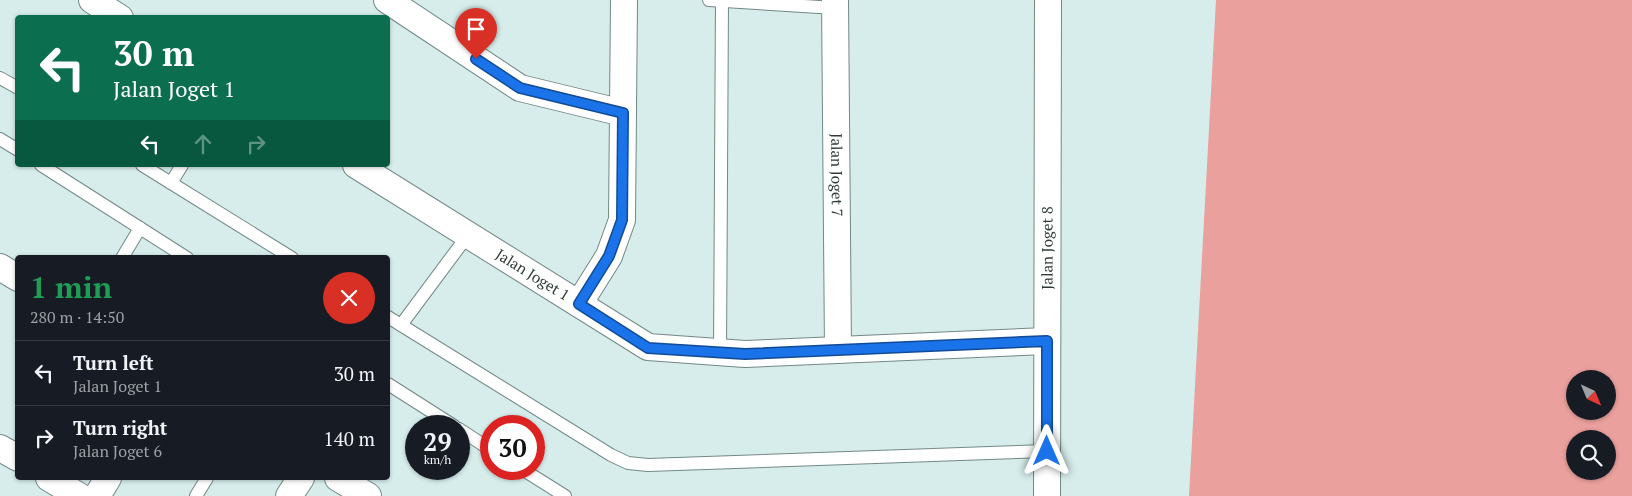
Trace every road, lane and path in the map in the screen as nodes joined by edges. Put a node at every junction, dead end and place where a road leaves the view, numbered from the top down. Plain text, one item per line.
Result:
1 (92, 0) edge
2 (387, 0) edge
3 (624, 0) edge
4 (709, 0) edge
5 (722, 0) edge
6 (1048, 0) edge
7 (835, 4) edge
8 (115, 15) edge
9 (0, 78) edge
10 (15, 86) edge
11 (623, 113) junction
12 (0, 139) edge
13 (15, 148) edge
14 (44, 167) edge
15 (145, 167) edge
16 (181, 167) edge
17 (359, 167) edge
18 (171, 183) junction
19 (140, 228) junction
20 (468, 235) junction
21 (124, 255) edge
22 (182, 255) edge
23 (287, 255) edge
24 (0, 268) edge
25 (15, 276) edge
26 (579, 304) junction
27 (390, 317) edge
28 (400, 324) junction
29 (1047, 341) junction
30 (838, 350) junction
31 (720, 353) junction
32 (390, 385) edge
33 (437, 415) edge
34 (0, 448) edge
35 (1047, 451) junction
36 (15, 456) edge
37 (52, 480) edge
38 (107, 480) edge
39 (206, 480) edge
40 (300, 480) edge
41 (341, 480) edge
42 (540, 480) edge
43 (79, 496) edge
44 (97, 496) edge
45 (196, 496) edge
46 (289, 496) edge
47 (368, 496) edge
48 (565, 496) edge
49 (1047, 496) edge

1 - 8 street
2 - 11 street
3 - 11 street
4 - 5 lane
5 - 7 lane
5 - 31 lane
6 - 29 street, Jalan Joget 8
7 - 30 street, Jalan Joget 7
9 - 10 lane
11 - 26 street
12 - 13 lane
14 - 19 lane
15 - 18 lane
16 - 18 lane
17 - 20 street, Jalan Joget 1
18 - 23 lane
19 - 21 lane
19 - 22 lane
20 - 26 street, Jalan Joget 1
20 - 28 lane
24 - 25 street
26 - 31 street, Jalan Joget 1
27 - 28 lane
28 - 35 lane
29 - 30 street, Jalan Joget 1
29 - 35 street, Jalan Joget 8
30 - 31 street, Jalan Joget 1
32 - 33 lane
34 - 36 street
35 - 49 street, Jalan Joget 8
37 - 43 street
38 - 44 street
39 - 45 lane
40 - 46 street
41 - 47 street
42 - 48 lane

